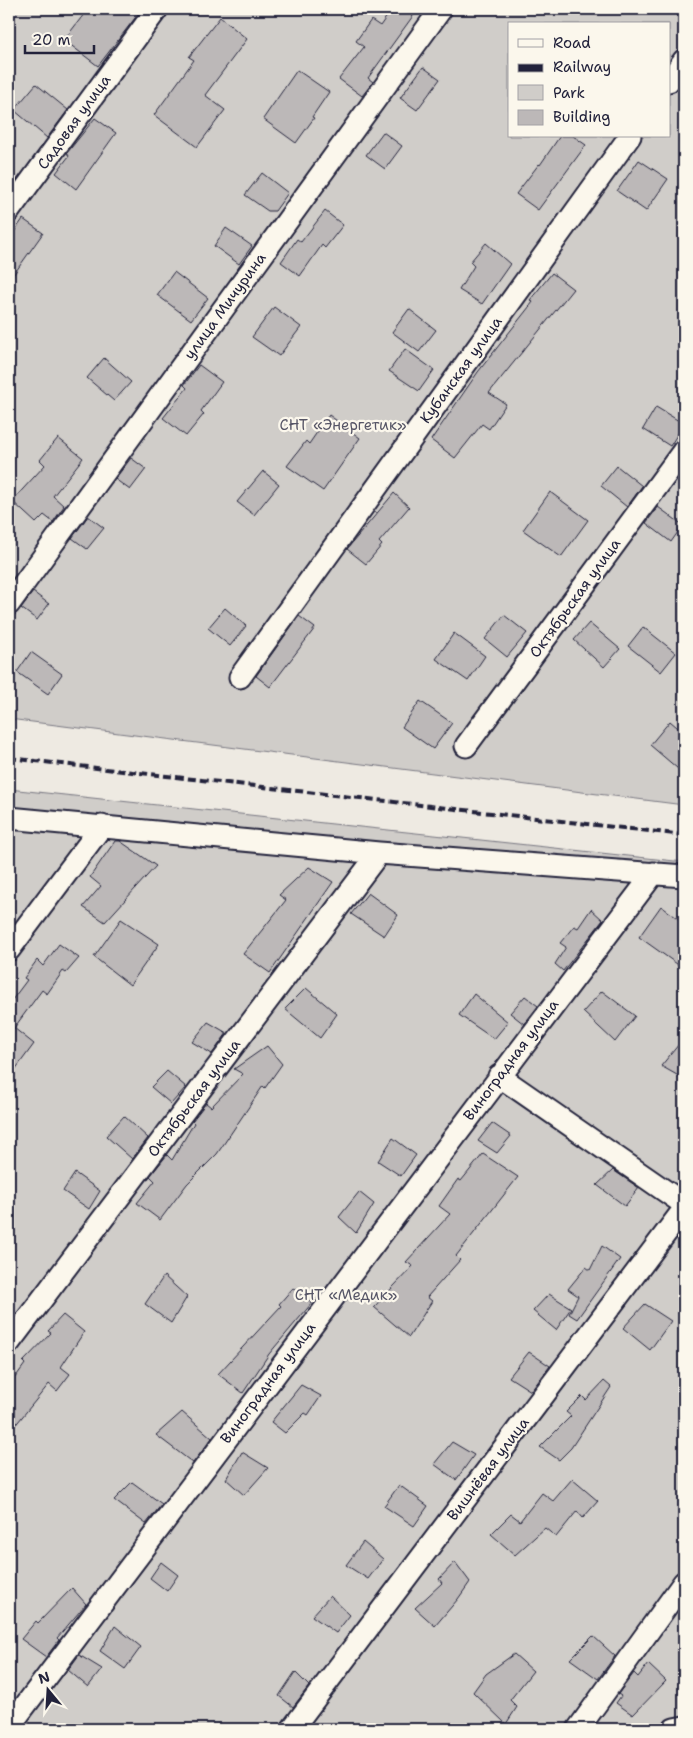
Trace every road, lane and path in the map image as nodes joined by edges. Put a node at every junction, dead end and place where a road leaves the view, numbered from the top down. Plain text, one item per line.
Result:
1 (157, 9) edge
2 (441, 9) edge
3 (684, 60) edge
4 (670, 80) edge
5 (629, 138) edge
6 (9, 211) edge
7 (684, 450) edge
8 (9, 604) edge
9 (240, 677) dead end
10 (466, 746) dead end
11 (9, 818) edge
12 (102, 826) junction
13 (379, 854) junction
14 (654, 873) junction
15 (684, 876) edge
16 (9, 950) edge
17 (499, 1076) junction
18 (684, 1204) edge
19 (684, 1209) edge
20 (9, 1343) edge
21 (684, 1582) edge
22 (9, 1727) edge
23 (684, 1727) edge
24 (292, 1729) edge
25 (578, 1729) edge
26 (674, 1729) edge

1 - 6 street, Садовая улица
2 - 8 street, улица Мичурина
3 - 4 street
5 - 9 street, Кубанская улица
7 - 10 street, Октябрьская улица
11 - 12 street
12 - 13 street
12 - 16 street
13 - 14 street
13 - 20 street, Октябрьская улица
14 - 15 street
14 - 17 street, Виноградная улица
17 - 18 street
17 - 22 street, Виноградная улица
19 - 24 street, Вишнёвая улица
21 - 25 street
23 - 26 street

